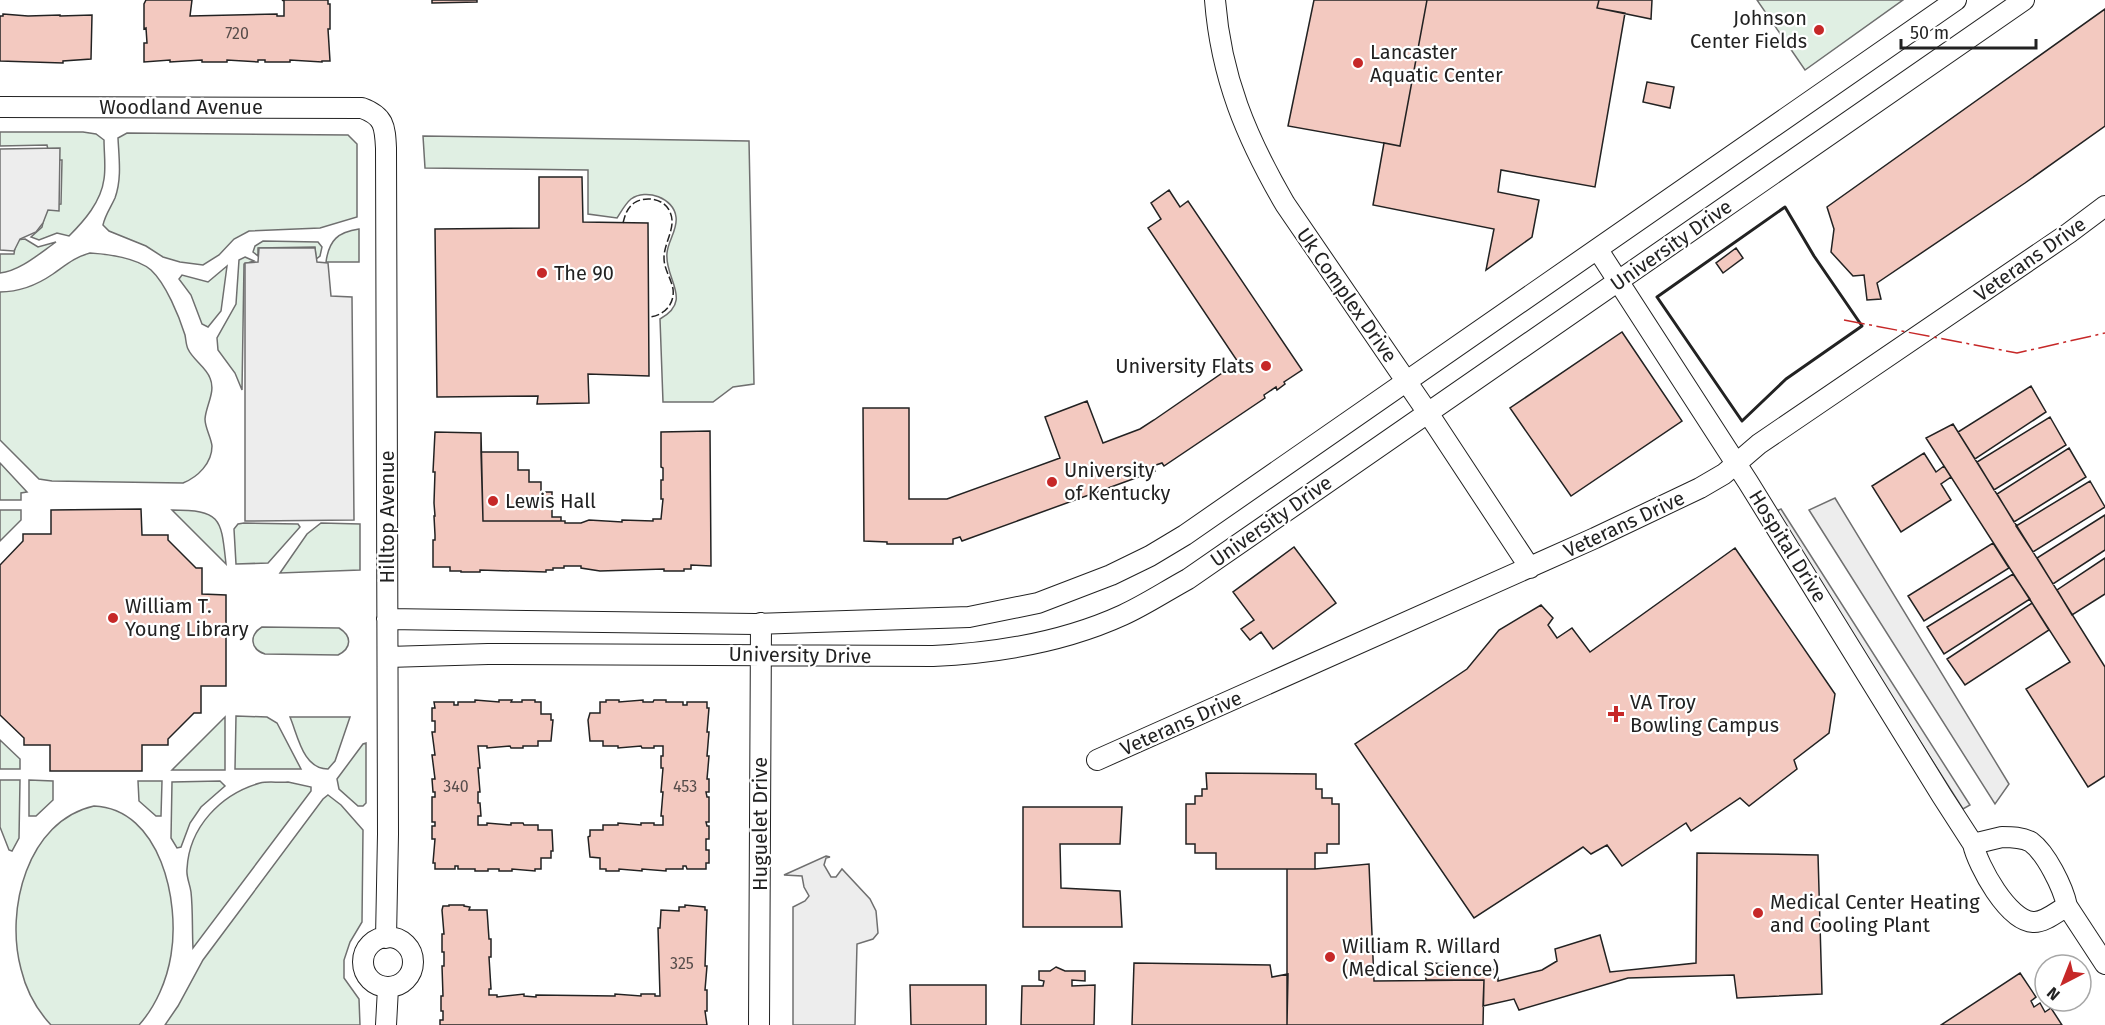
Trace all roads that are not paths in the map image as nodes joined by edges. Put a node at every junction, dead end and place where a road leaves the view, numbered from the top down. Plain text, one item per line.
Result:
1 (1215, 0) edge
2 (1956, 0) edge
3 (2024, 0) edge
4 (0, 107) edge
5 (362, 108) joint
6 (2105, 206) edge
7 (1598, 250) junction
8 (1618, 281) junction
9 (1407, 381) junction
10 (1428, 413) junction
11 (1737, 464) junction
12 (1530, 567) junction
13 (387, 619) junction
14 (761, 623) junction
15 (761, 654) junction
16 (388, 657) junction
17 (1097, 760) dead end
18 (1973, 844) junction
19 (2067, 906) junction
20 (386, 938) junction
21 (2105, 964) edge
22 (388, 988) junction
23 (386, 1025) edge
24 (759, 1025) edge

1 - 9 street, Uk Complex Drive
2 - 7 street, University Drive
3 - 8 street, University Drive
4 - 5 street, Woodland Avenue
5 - 13 street, Hilltop Avenue
6 - 11 street, Veterans Drive
7 - 8 street, Hospital Drive
7 - 9 street, University Drive
8 - 10 street, University Drive
8 - 11 street, Hospital Drive
9 - 10 street, Uk Complex Drive
9 - 14 street, University Drive
10 - 12 street, Uk Complex Drive
10 - 15 street, University Drive
11 - 12 street, Veterans Drive
11 - 18 street, Hospital Drive
12 - 17 street, Veterans Drive
13 - 14 street, University Drive
13 - 16 street, Hilltop Avenue
14 - 15 street, Huguelet Drive
15 - 16 street, University Drive
15 - 24 street, Huguelet Drive
16 - 20 street, Hilltop Avenue
18 - 19 street
18 - 19 street, Hospital Drive
19 - 21 street
20 - 22 street
20 - 22 street
22 - 23 street

